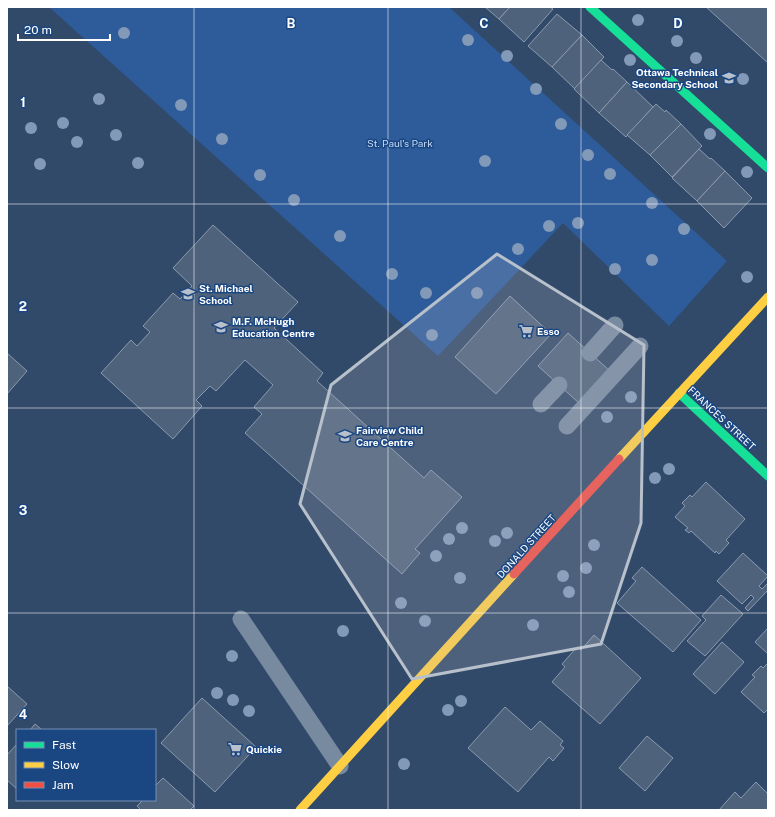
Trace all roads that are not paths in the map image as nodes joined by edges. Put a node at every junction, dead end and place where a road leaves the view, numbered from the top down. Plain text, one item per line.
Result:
1 (590, 7) edge
2 (768, 168) edge
3 (768, 297) edge
4 (615, 325) dead end
5 (640, 346) dead end
6 (590, 353) dead end
7 (559, 385) dead end
8 (679, 393) junction
9 (541, 404) dead end
10 (566, 426) dead end
11 (768, 476) edge
12 (241, 619) dead end
13 (340, 766) junction
14 (300, 810) edge

1 - 2 street
3 - 8 street, DONALD STREET
4 - 6 lane
5 - 10 lane
7 - 9 lane
8 - 11 street, FRANCES STREET
8 - 13 street, DONALD STREET
12 - 13 lane
13 - 14 street, DONALD STREET

